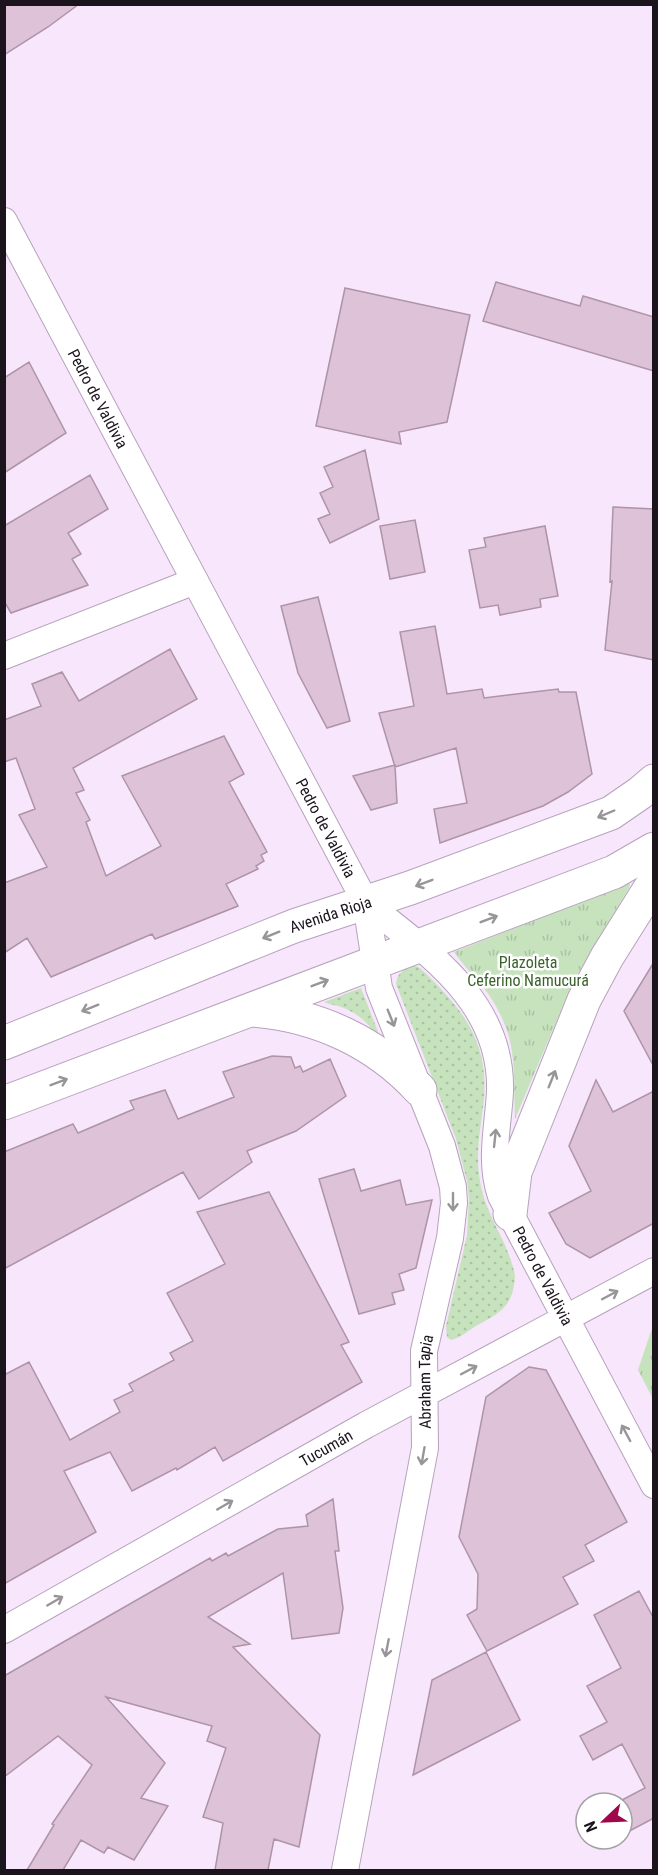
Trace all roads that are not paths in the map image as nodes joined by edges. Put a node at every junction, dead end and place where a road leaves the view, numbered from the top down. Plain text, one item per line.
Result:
1 (4, 221) edge
2 (195, 581) junction
3 (4, 656) edge
4 (654, 781) edge
5 (654, 849) edge
6 (654, 882) edge
7 (366, 903) junction
8 (419, 945) junction
9 (375, 962) junction
10 (248, 1010) junction
11 (4, 1043) edge
12 (420, 1090) junction
13 (4, 1103) edge
14 (510, 1214) junction
15 (654, 1271) edge
16 (566, 1318) junction
17 (424, 1394) junction
18 (654, 1485) edge
19 (4, 1630) edge
20 (345, 1870) edge

1 - 2 street, Pedro de Valdivia
2 - 3 street
2 - 7 street, Pedro de Valdivia
4 -> 7 main road, Avenida Rioja
8 -> 5 main road
14 -> 6 main road
7 - 8 street, Pedro de Valdivia
7 - 9 street, Abraham Tapia
7 -> 11 main road, Avenida Rioja
8 - 9 main road
14 -> 8 street, Pedro de Valdivia
10 -> 9 main road
9 -> 12 street, Abraham Tapia
10 - 12 main road
13 -> 10 main road
12 -> 17 street, Abraham Tapia
14 - 16 street, Pedro de Valdivia
16 -> 15 street, Tucumán
17 -> 16 street, Tucumán
18 -> 16 street, Pedro de Valdivia
19 -> 17 street, Tucumán
17 -> 20 street, Abraham Tapia

